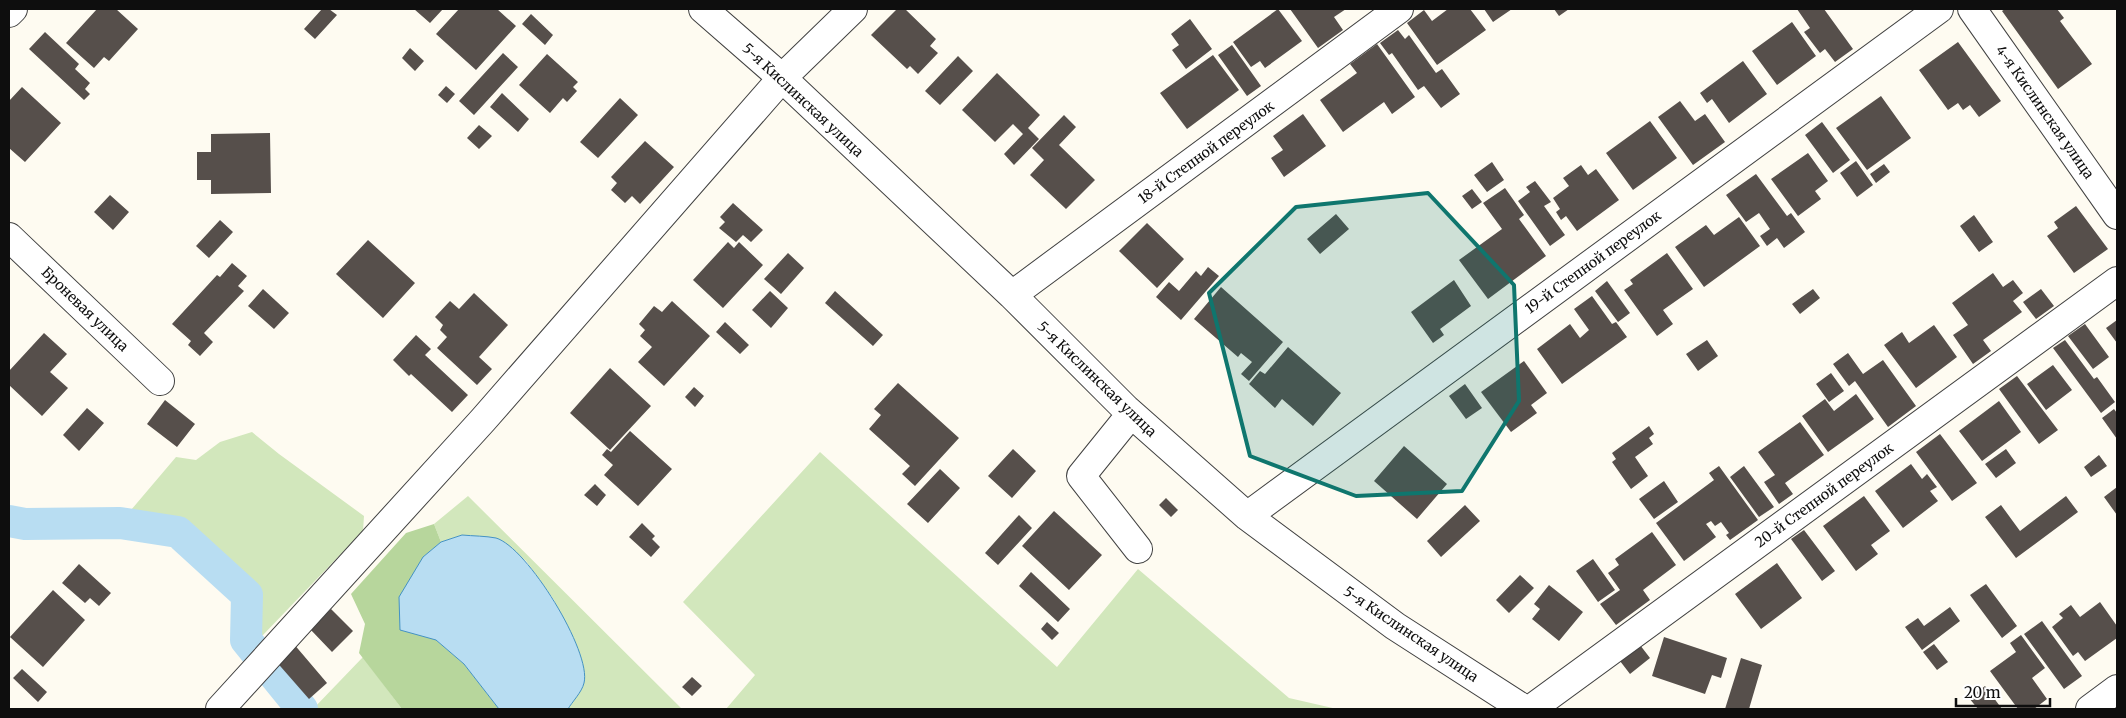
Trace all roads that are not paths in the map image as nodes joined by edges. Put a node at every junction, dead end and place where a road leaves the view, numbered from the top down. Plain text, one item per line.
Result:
1 (13, 9) edge
2 (703, 9) edge
3 (853, 9) edge
4 (1400, 9) edge
5 (1939, 9) edge
6 (1972, 9) edge
7 (9, 13) edge
8 (782, 78) junction
9 (2117, 214) edge
10 (9, 237) edge
11 (2117, 281) edge
12 (1012, 295) junction
13 (160, 381) dead end
14 (1131, 414) junction
15 (1247, 516) junction
16 (1138, 549) dead end
17 (2117, 689) edge
18 (220, 709) edge
19 (1524, 709) edge
20 (1532, 709) edge
21 (2090, 709) edge

1 - 7 street
2 - 8 street, 5-я Кислинская улица
3 - 8 street
4 - 12 street, 18-й Степной переулок
5 - 15 street, 19-й Степной переулок
6 - 9 street, 4-я Кислинская улица
8 - 12 street, 5-я Кислинская улица
8 - 18 street
10 - 13 street, Броневая улица
11 - 20 street, 20-й Степной переулок
12 - 14 street, 5-я Кислинская улица
14 - 15 street, 5-я Кислинская улица
14 - 16 street
15 - 19 street, 5-я Кислинская улица
17 - 21 street

